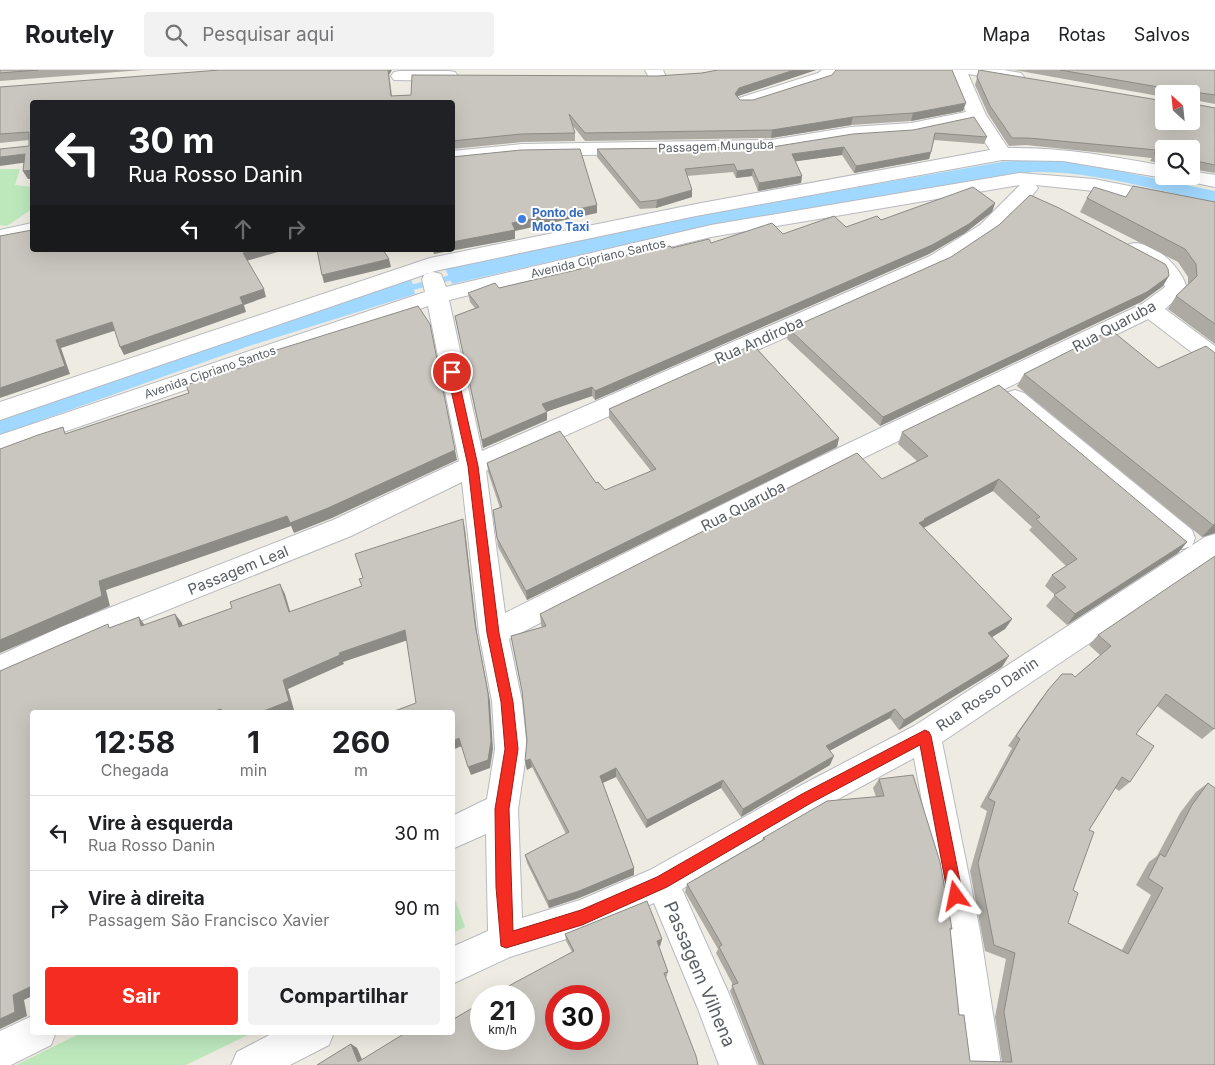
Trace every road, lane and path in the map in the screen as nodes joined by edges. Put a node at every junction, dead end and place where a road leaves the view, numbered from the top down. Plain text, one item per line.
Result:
1 (832, 70) edge
2 (957, 70) edge
3 (972, 70) edge
4 (655, 73) edge
5 (467, 76) edge
6 (677, 76) edge
7 (638, 77) edge
8 (401, 80) edge
9 (1030, 80) edge
10 (745, 102) edge
11 (977, 115) junction
12 (1002, 154) junction
13 (455, 157) edge
14 (1155, 170) edge
15 (1200, 178) edge
16 (1215, 181) edge
17 (1031, 189) junction
18 (1215, 210) edge
19 (30, 229) edge
20 (0, 236) edge
21 (1120, 241) edge
22 (432, 271) edge
23 (1150, 309) junction
24 (1215, 358) edge
25 (996, 384) junction
26 (0, 411) edge
27 (0, 445) edge
28 (473, 466) junction
29 (1208, 549) edge
30 (493, 633) junction
31 (0, 669) edge
32 (925, 736) junction
33 (502, 809) junction
34 (455, 832) edge
35 (662, 882) junction
36 (506, 941) junction
37 (455, 965) edge
38 (32, 1035) edge
39 (310, 1035) edge
40 (0, 1051) edge
41 (250, 1065) edge
42 (738, 1065) edge
43 (982, 1065) edge

1 - 10 street
2 - 11 street
3 - 9 street
4 - 6 street
4 - 7 street
5 - 8 street
11 - 12 street
11 - 13 street, Passagem Munguba
12 - 14 street, Avenida Cipriano Santos
12 - 22 street, Avenida Cipriano Santos
15 - 16 street
17 - 18 street, Avenida Cipriano Santos
17 - 22 street, Avenida Cipriano Santos
17 - 28 street, Rua Andiroba
19 - 20 street
21 - 23 street, Rua Quaruba
22 - 26 street, Avenida Cipriano Santos
22 - 27 street, Avenida Cipriano Santos
22 - 28 street
23 - 24 street
23 - 25 street, Rua Quaruba
25 - 29 street
25 - 30 street, Rua Quaruba
28 - 30 street
28 - 31 street, Passagem Leal
29 - 32 street, Rua Rosso Danin
30 - 33 street
32 - 35 street, Rua Rosso Danin
32 - 43 street
33 - 34 street
33 - 36 street
35 - 36 street, Rua Rosso Danin
35 - 42 street, Passagem Vilhena
36 - 37 street, Rua Rosso Danin
38 - 40 street
39 - 41 street

